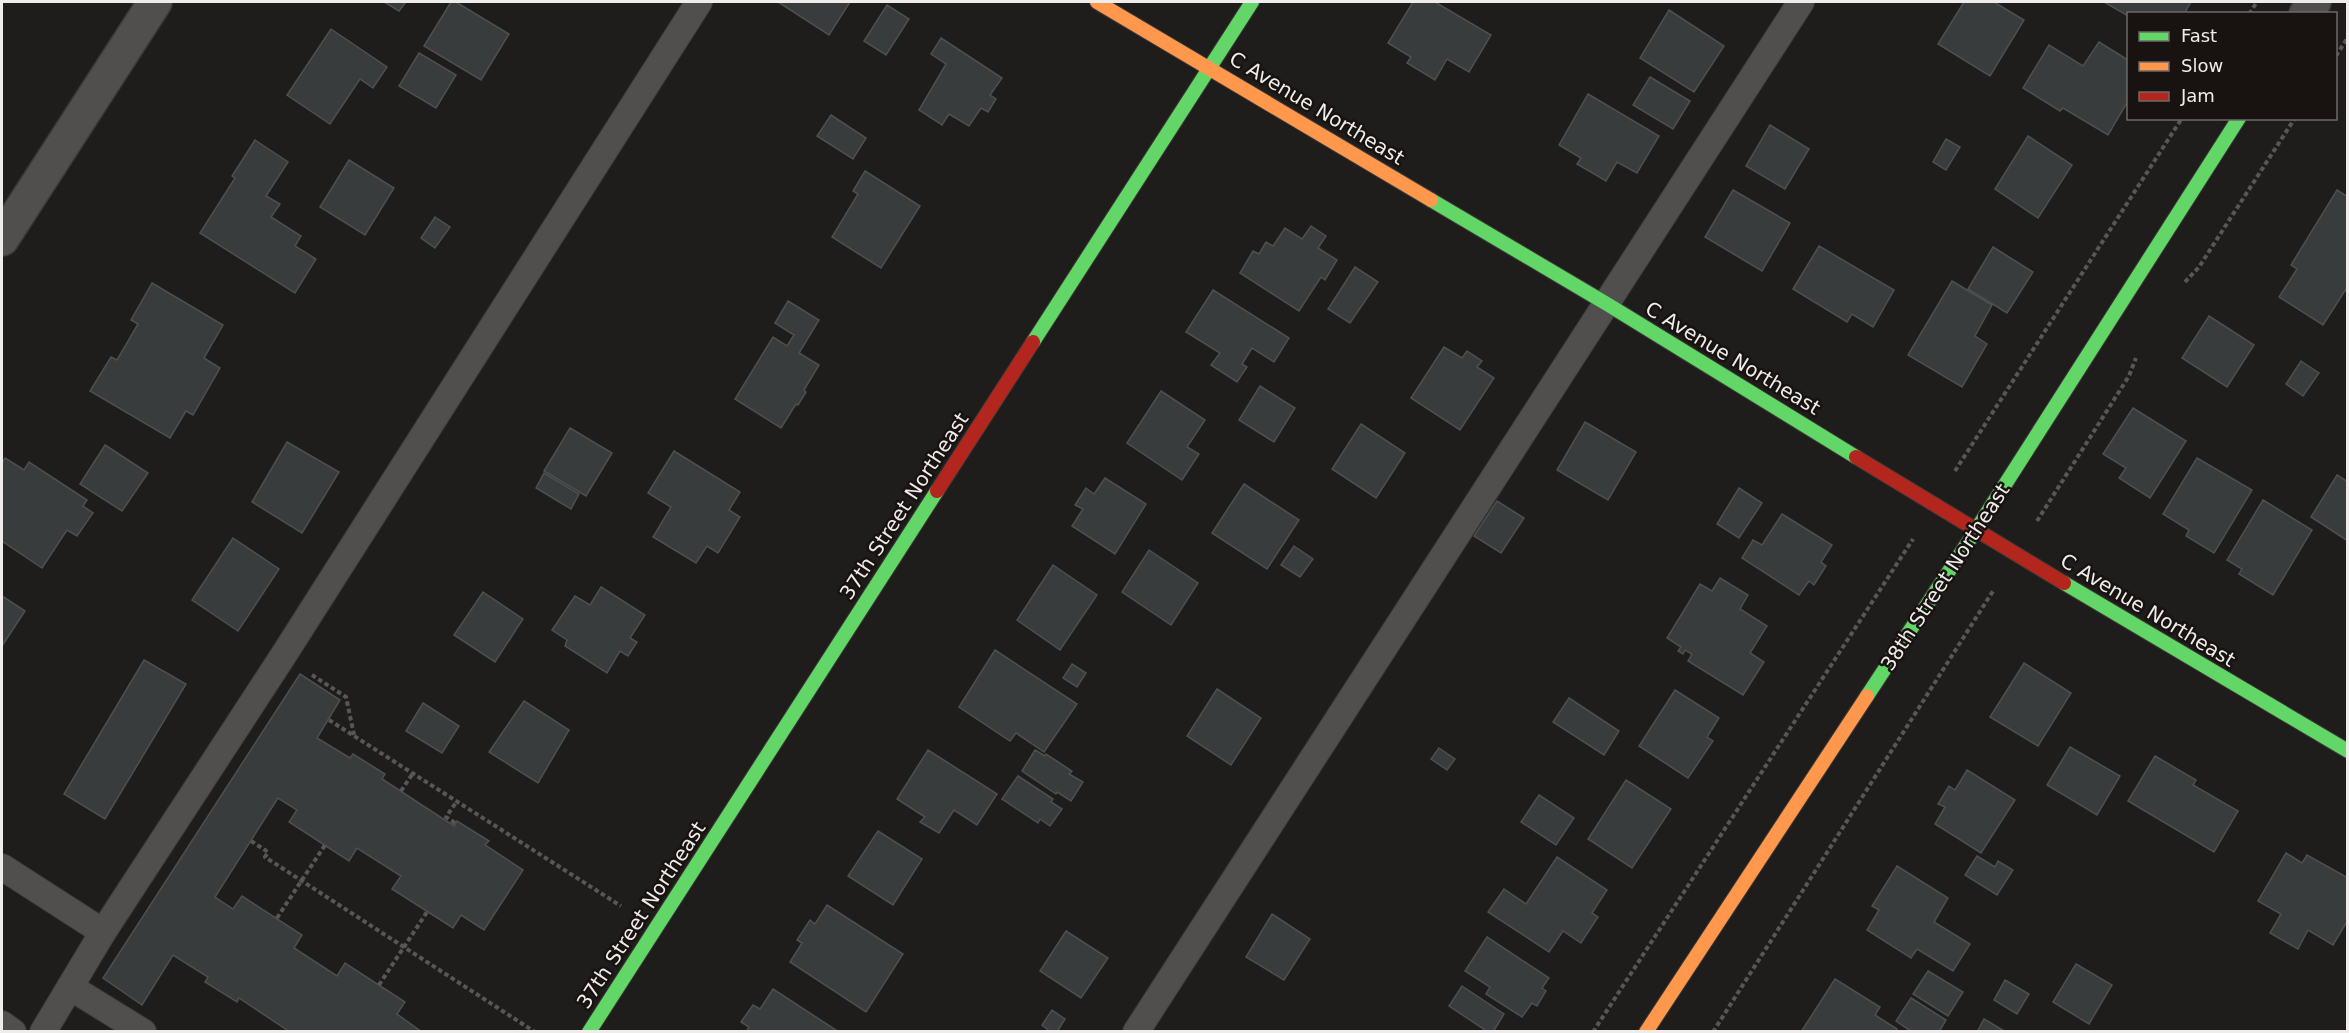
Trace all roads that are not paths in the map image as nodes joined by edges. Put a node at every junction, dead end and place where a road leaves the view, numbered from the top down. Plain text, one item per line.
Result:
1 (155, 2) edge
2 (699, 2) edge
3 (1097, 2) edge
4 (1252, 2) edge
5 (1801, 2) edge
6 (1210, 67) junction
7 (2238, 120) edge
8 (2, 239) edge
9 (1607, 304) junction
10 (1976, 530) junction
11 (2348, 751) edge
12 (2, 867) edge
13 (103, 932) junction
14 (70, 987) junction
15 (2, 1024) edge
16 (1647, 1031) edge
17 (13, 1032) edge
18 (43, 1032) edge
19 (143, 1032) edge
20 (589, 1032) edge
21 (1136, 1032) edge

1 - 8 street
2 - 13 lane
3 - 6 street, C Avenue Northeast
4 - 6 street, 37th Street Northeast
5 - 9 lane
6 - 9 street, C Avenue Northeast
6 - 20 street, 37th Street Northeast
7 - 10 street, 38th Street Northeast
9 - 10 street, C Avenue Northeast
9 - 21 lane
10 - 11 street, C Avenue Northeast
10 - 16 street, 38th Street Northeast
12 - 13 lane
13 - 14 lane
14 - 18 lane
14 - 19 lane
15 - 17 lane

